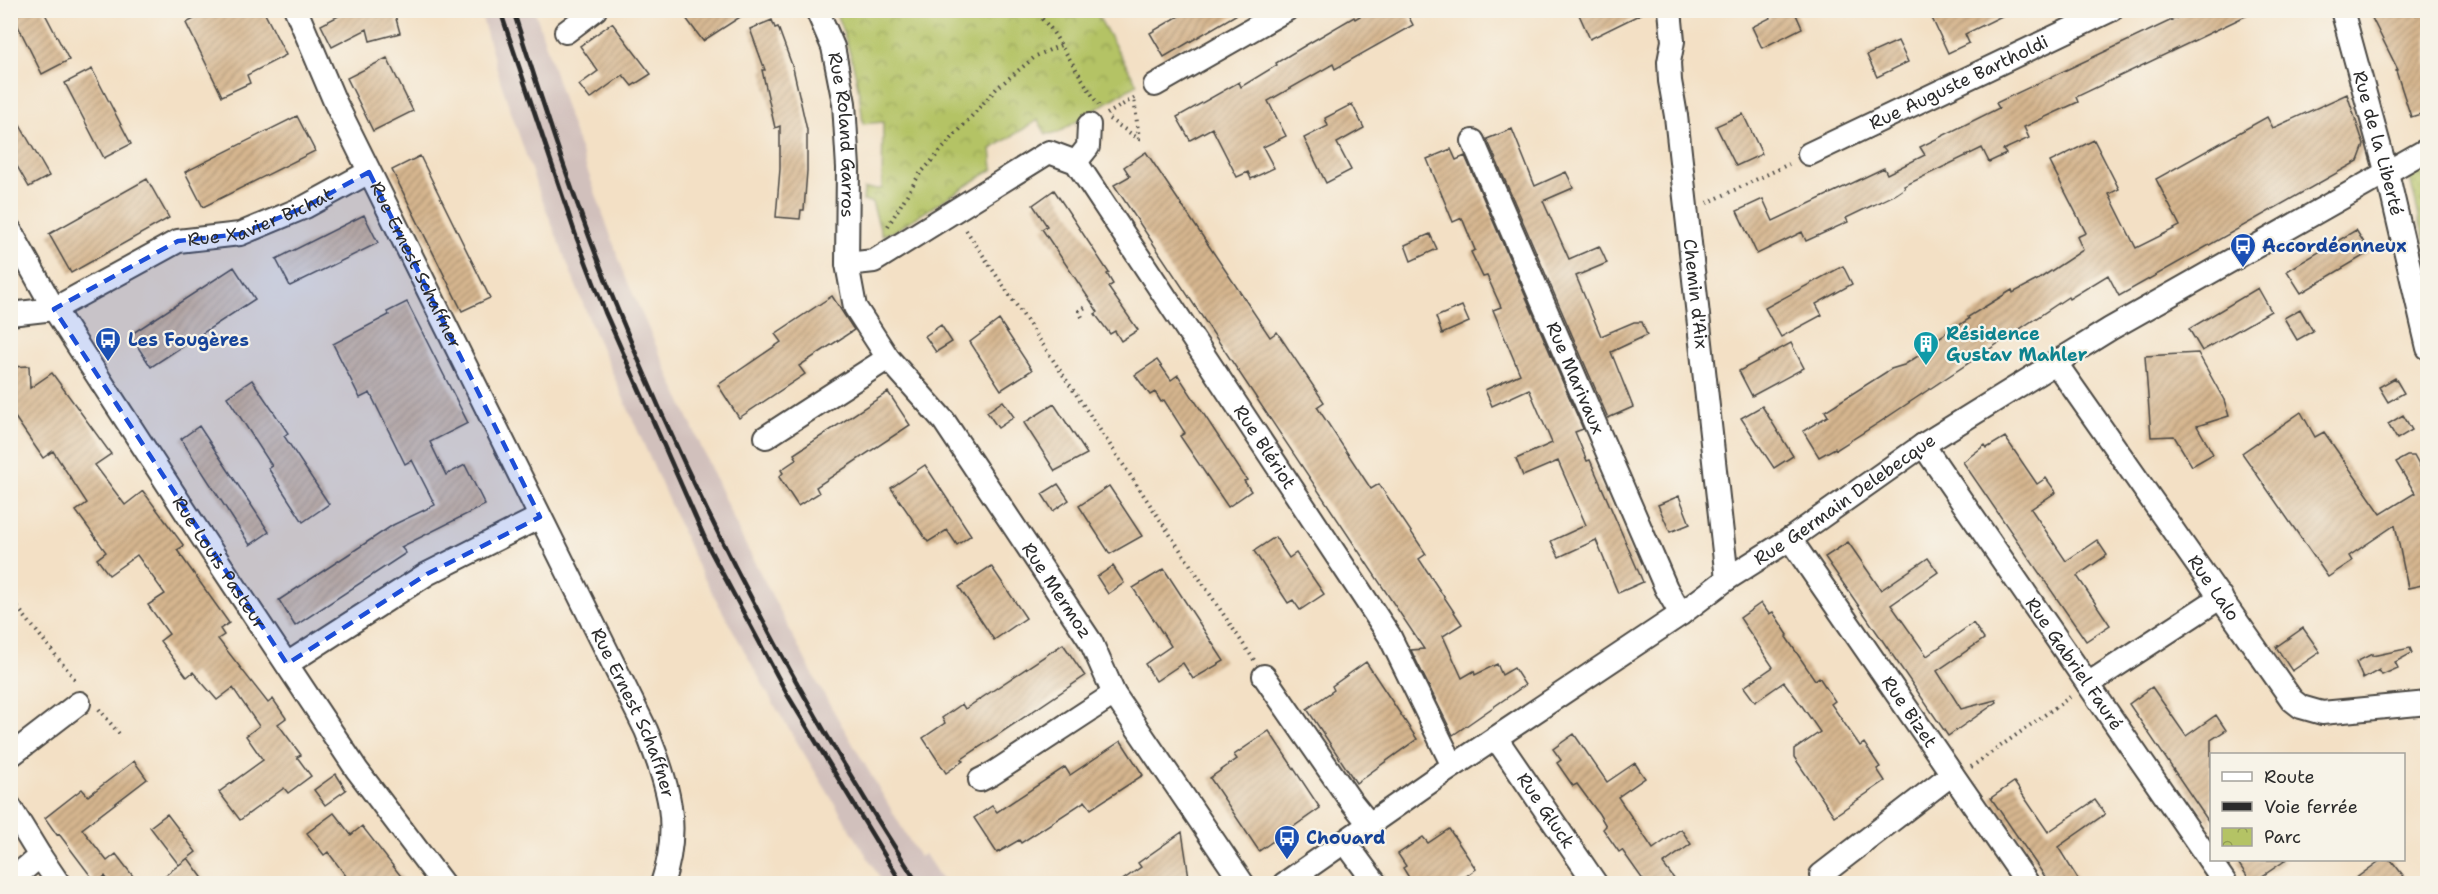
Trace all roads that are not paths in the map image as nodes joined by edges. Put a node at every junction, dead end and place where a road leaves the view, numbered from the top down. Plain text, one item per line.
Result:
1 (296, 10) edge
2 (595, 10) edge
3 (817, 10) edge
4 (1286, 10) edge
5 (1670, 10) edge
6 (2111, 10) edge
7 (2342, 10) edge
8 (566, 32) dead end
9 (1155, 85) road end
10 (1097, 120) road end
11 (1473, 141) dead end
12 (2427, 149) edge
13 (1809, 154) road end
14 (1076, 162) junction
15 (369, 172) junction
16 (2386, 172) junction
17 (10, 230) edge
18 (847, 264) junction
19 (855, 307) joint
20 (54, 309) junction
21 (10, 314) edge
22 (2427, 348) edge
23 (888, 358) junction
24 (2055, 362) junction
25 (766, 437) dead end
26 (1923, 445) junction
27 (540, 517) junction
28 (1790, 539) junction
29 (1727, 579) junction
30 (2221, 597) junction
31 (1681, 614) junction
32 (287, 664) junction
33 (1264, 676) road end
34 (2088, 684) junction
35 (1114, 694) junction
36 (85, 698) road end
37 (2427, 703) edge
38 (1496, 738) junction
39 (10, 756) edge
40 (1453, 766) junction
41 (1952, 774) junction
42 (980, 780) dead end
43 (13, 811) edge
44 (1370, 825) junction
45 (1345, 842) junction
46 (40, 856) junction
47 (2210, 861) edge
48 (2210, 861) edge
49 (10, 881) edge
50 (663, 883) edge
51 (59, 884) edge
52 (443, 884) edge
53 (1242, 884) edge
54 (1284, 884) edge
55 (1376, 884) edge
56 (1596, 884) edge
57 (1827, 884) edge
58 (2028, 884) edge
59 (2226, 884) edge

1 - 15 street, Rue Ernest Schaffner
2 - 8 street
3 - 18 street, Rue Roland Garros
4 - 9 street
5 - 29 street, Chemin d'Aix
6 - 13 street, Rue Auguste Bartholdi
7 - 16 street, Rue de la Liberté
10 - 14 street
11 - 31 street, Rue Marivaux
12 - 16 street, Rue Germain Delebecque
14 - 18 street
14 - 40 street, Rue Blériot
15 - 20 street, Rue Xavier Bichat
15 - 27 street, Rue Ernest Schaffner
16 - 22 street, Rue de la Liberté
16 - 24 street, Rue Germain Delebecque
17 - 20 street, Rue Louis Pasteur
18 - 19 street, Rue Roland Garros
19 - 23 street, Rue Mermoz
20 - 21 street
20 - 32 street, Rue Louis Pasteur
23 - 25 street
23 - 35 street, Rue Mermoz
24 - 26 street, Rue Germain Delebecque
24 - 30 street, Rue Lalo
26 - 28 street, Rue Germain Delebecque
26 - 34 street, Rue Gabriel Fauré
27 - 32 street
27 - 50 street, Rue Ernest Schaffner
28 - 29 street, Rue Germain Delebecque
28 - 41 street, Rue Bizet
29 - 31 street, Rue Germain Delebecque
30 - 34 street
30 - 37 street, Rue Lalo
31 - 38 street, Rue Germain Delebecque
32 - 52 street, Rue Louis Pasteur
33 - 44 street
34 - 47 street, Rue Gabriel Fauré
35 - 42 street
35 - 53 street, Rue Mermoz
36 - 39 street
38 - 40 street, Rue Germain Delebecque
38 - 56 street, Rue Gluck
40 - 44 street, Rue Germain Delebecque
41 - 57 street
41 - 58 street, Rue Bizet
43 - 46 street
44 - 45 street, Rue Germain Delebecque
45 - 54 street, Rue Germain Delebecque
45 - 55 street
46 - 49 street
46 - 51 street
48 - 59 street, Rue Gabriel Fauré

